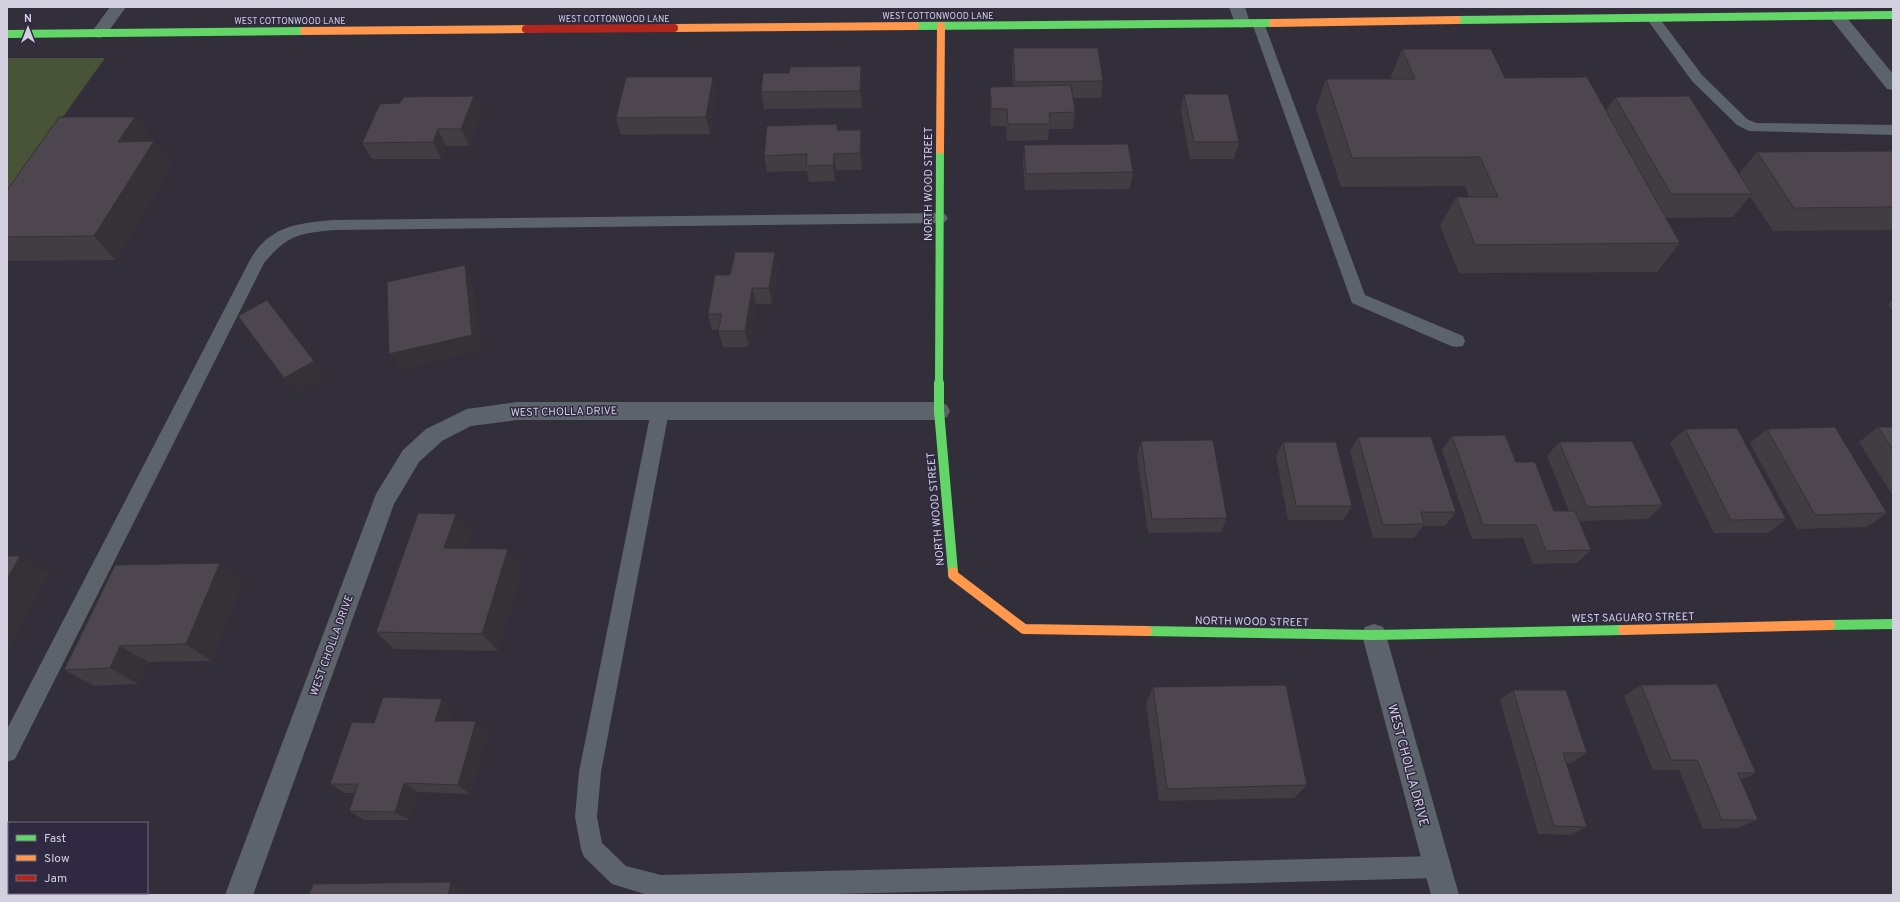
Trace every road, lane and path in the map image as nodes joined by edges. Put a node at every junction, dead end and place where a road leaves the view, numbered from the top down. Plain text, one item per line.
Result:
1 (118, 7) edge
2 (1237, 7) edge
3 (1893, 15) edge
4 (1837, 16) junction
5 (1652, 18) junction
6 (1250, 23) junction
7 (941, 26) junction
8 (99, 33) junction
9 (7, 34) edge
10 (1893, 85) edge
11 (1893, 130) edge
12 (940, 218) junction
13 (1457, 341) dead end
14 (660, 411) junction
15 (939, 411) junction
16 (1893, 624) edge
17 (1374, 635) junction
18 (7, 751) edge
19 (1437, 867) junction
20 (239, 895) edge
21 (1445, 895) edge

1 - 8 street
2 - 6 street
3 - 4 main road, WEST COTTONWOOD LANE
4 - 5 main road, WEST COTTONWOOD LANE
4 - 10 street
5 - 6 main road, WEST COTTONWOOD LANE
5 - 11 lane
6 - 7 main road, WEST COTTONWOOD LANE
6 - 13 lane
7 - 8 main road, WEST COTTONWOOD LANE
7 - 12 main road, NORTH WOOD STREET
8 - 9 main road, WEST COTTONWOOD LANE
12 - 15 main road, NORTH WOOD STREET
12 - 18 lane
14 - 15 street, WEST CHOLLA DRIVE
14 - 19 lane
14 - 20 street, WEST CHOLLA DRIVE
15 - 17 main road, NORTH WOOD STREET
16 - 17 main road, WEST SAGUARO STREET
17 - 19 street, WEST CHOLLA DRIVE
19 - 21 street, WEST CHOLLA DRIVE

